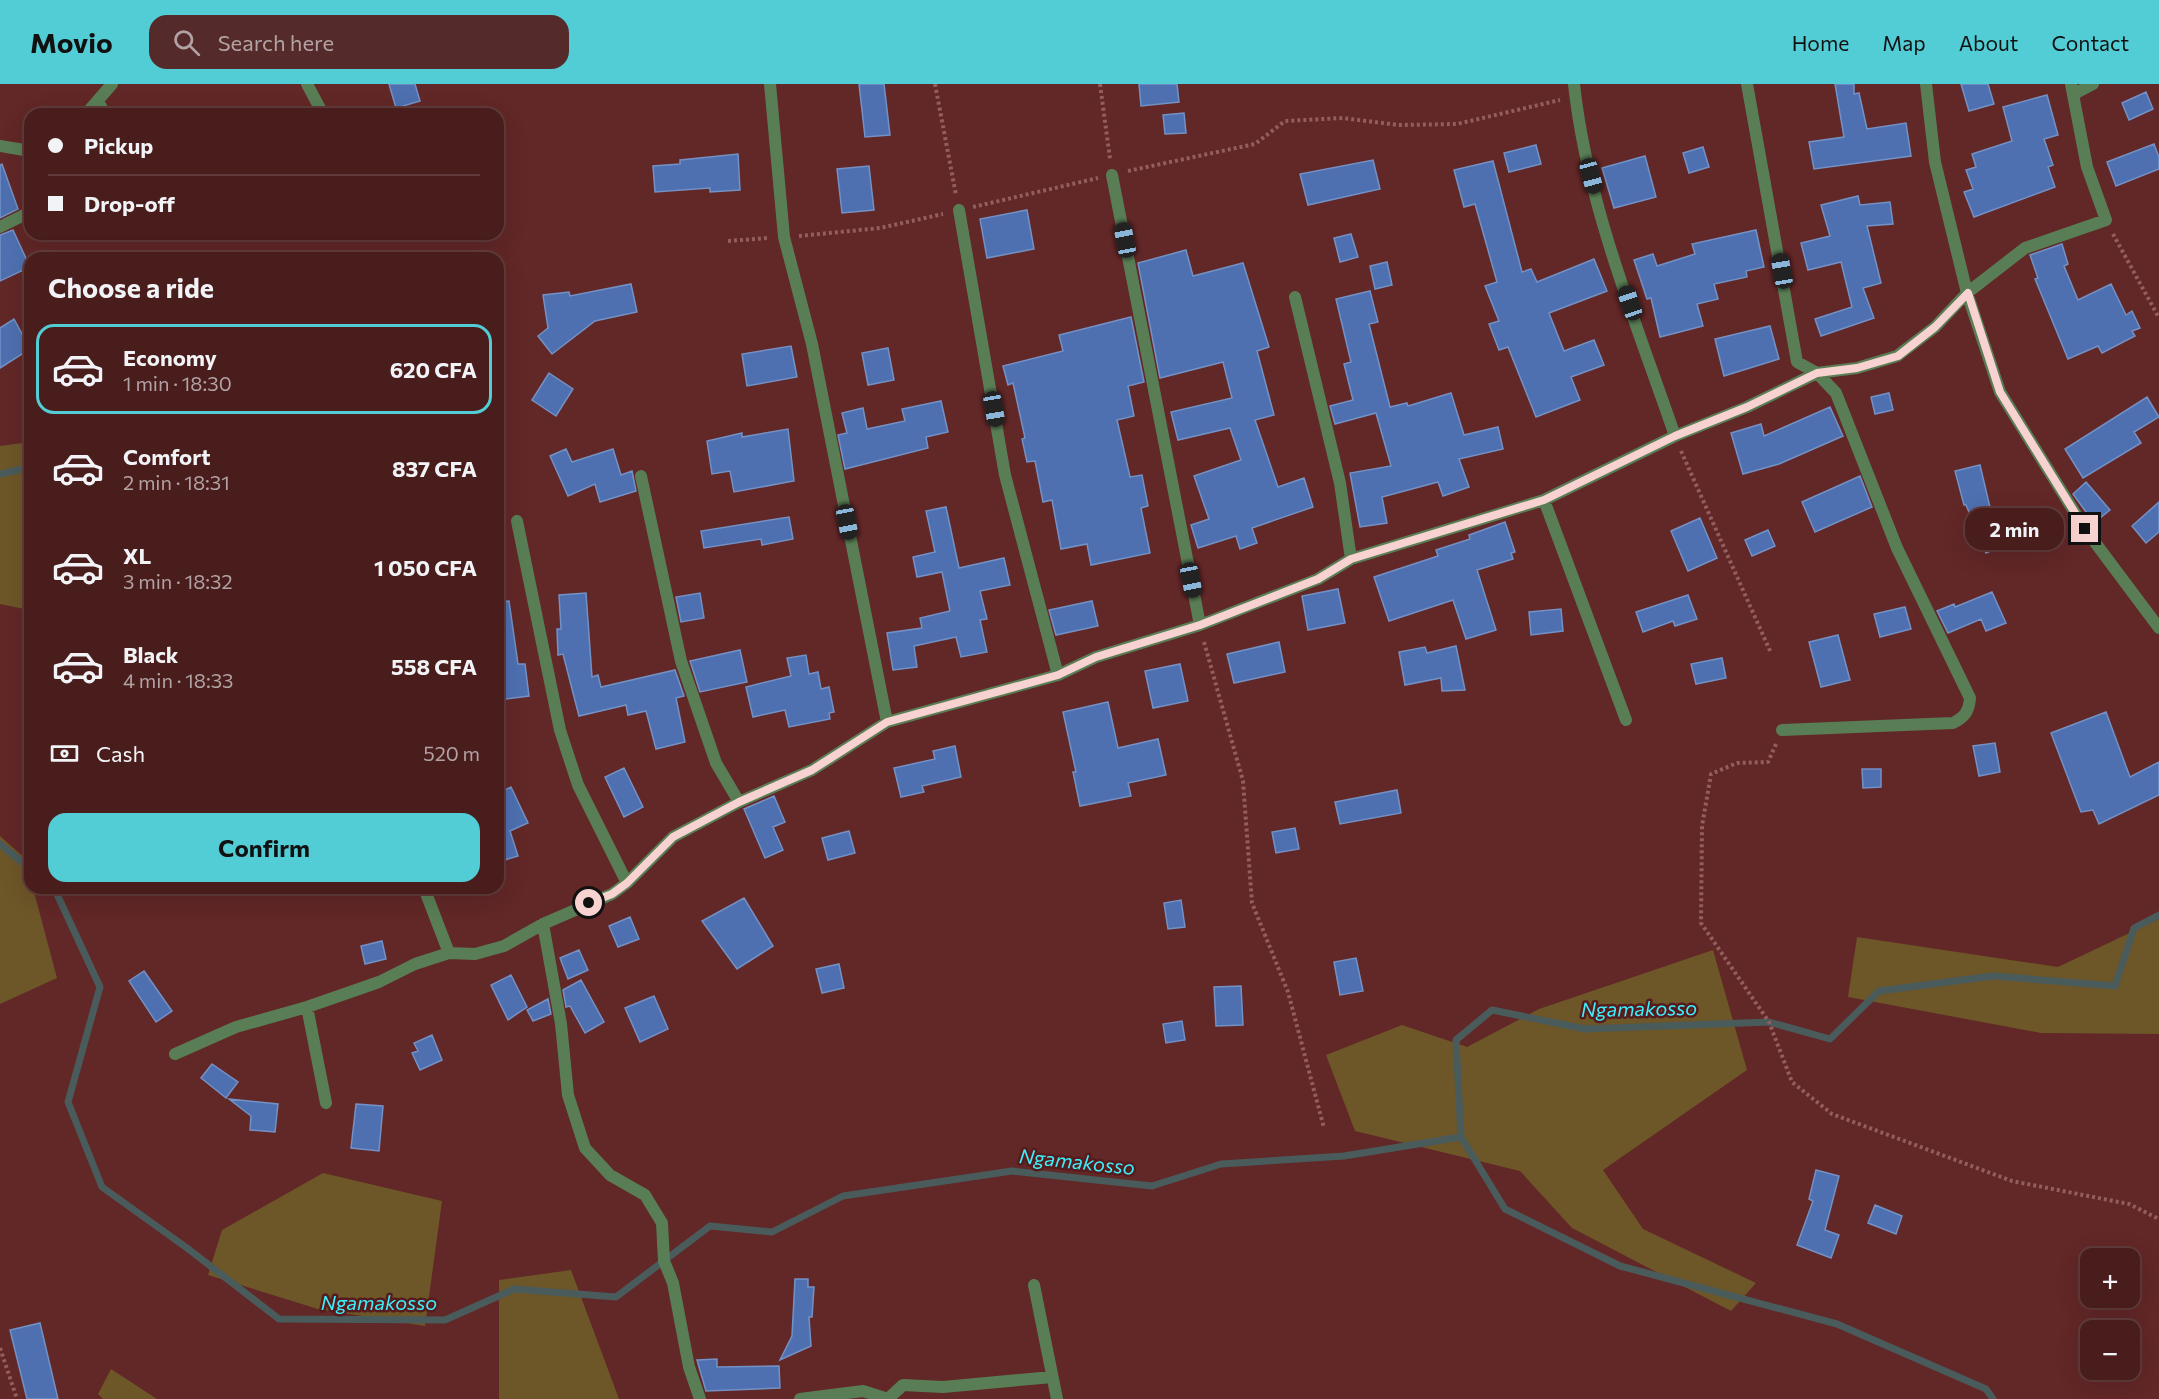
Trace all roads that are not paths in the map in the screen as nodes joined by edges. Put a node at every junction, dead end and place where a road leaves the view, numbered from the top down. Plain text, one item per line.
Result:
1 (112, 84) edge
2 (307, 84) edge
3 (770, 84) edge
4 (1747, 84) edge
5 (1926, 84) edge
6 (2092, 84) edge
7 (2073, 89) edge
8 (1575, 90) edge
9 (98, 101) junction
10 (92, 108) edge
11 (102, 108) edge
12 (320, 108) edge
13 (0, 146) edge
14 (24, 150) edge
15 (1112, 175) road end
16 (958, 210) road end
17 (24, 215) edge
18 (0, 227) edge
19 (1968, 293) junction
20 (1295, 297) dead end
21 (1817, 373) junction
22 (1675, 436) junction
23 (641, 476) dead end
24 (1544, 500) junction
25 (517, 521) dead end
26 (1351, 559) junction
27 (1200, 625) junction
28 (2159, 628) edge
29 (1058, 675) junction
30 (1626, 720) dead end
31 (887, 722) junction
32 (1782, 730) road end
33 (739, 802) junction
34 (627, 883) junction
35 (426, 894) edge
36 (543, 924) junction
37 (449, 953) junction
38 (307, 1007) junction
39 (175, 1054) dead end
40 (326, 1103) dead end
41 (1034, 1285) dead end
42 (1052, 1377) junction
43 (700, 1399) edge
44 (800, 1399) edge
45 (1057, 1399) edge

1 - 9 street
2 - 12 street
3 - 31 street
4 - 21 street
5 - 19 street
6 - 7 street
7 - 19 street
8 - 22 street
9 - 10 street
9 - 11 street
13 - 14 street
15 - 27 street
16 - 29 street
17 - 18 street
19 - 21 street
19 - 28 street
20 - 26 street
21 - 22 street
21 - 32 street
22 - 24 street
23 - 33 street
24 - 26 street
24 - 30 street
25 - 34 street
26 - 27 street
27 - 29 street
29 - 31 street
31 - 33 street
33 - 34 street
34 - 36 street
35 - 37 street
36 - 37 street
36 - 43 street
37 - 38 street
38 - 39 street
38 - 40 street
41 - 42 street
42 - 44 street
42 - 45 street

